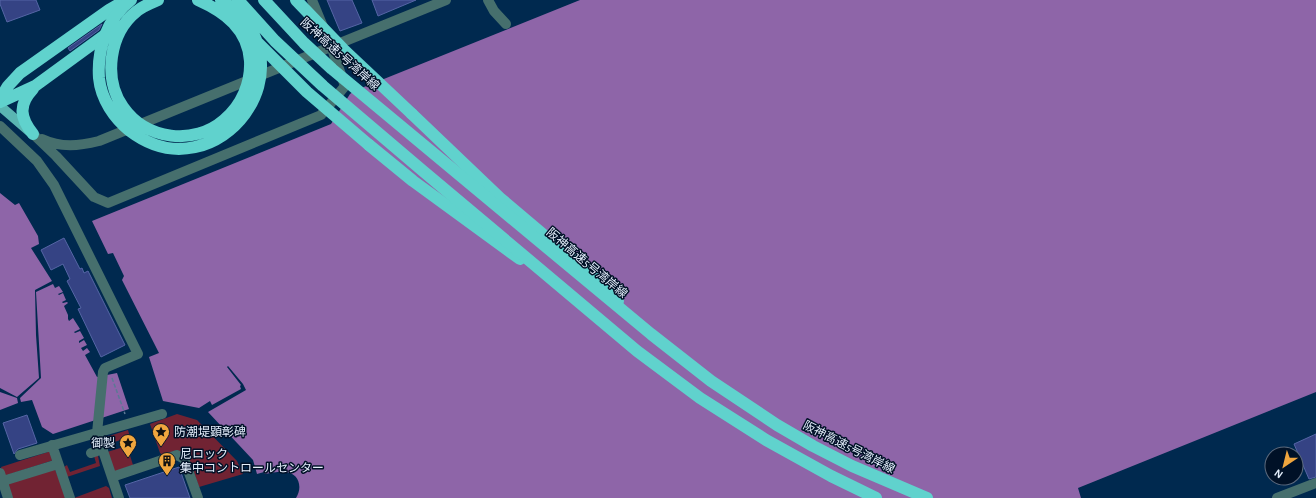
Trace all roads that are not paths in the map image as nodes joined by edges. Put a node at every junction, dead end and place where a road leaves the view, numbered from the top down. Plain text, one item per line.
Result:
1 (126, 0) edge
2 (131, 0) edge
3 (160, 0) edge
4 (198, 0) edge
5 (202, 0) edge
6 (221, 0) edge
7 (238, 0) edge
8 (264, 0) edge
9 (296, 0) edge
10 (312, 0) edge
11 (446, 0) edge
12 (488, 0) edge
13 (506, 24) dead end
14 (331, 46) junction
15 (20, 73) junction
16 (0, 82) edge
17 (35, 86) junction
18 (0, 99) edge
19 (0, 102) edge
20 (0, 106) edge
21 (0, 126) edge
22 (33, 134) junction
23 (569, 294) junction
24 (651, 334) junction
25 (162, 414) dead end
26 (98, 428) junction
27 (52, 446) junction
28 (103, 449) junction
29 (91, 452) dead end
30 (20, 455) dead end
31 (58, 464) junction
32 (109, 476) junction
33 (1, 477) edge
34 (1316, 483) edge
35 (8, 498) edge
36 (70, 498) edge
37 (119, 498) edge
38 (198, 498) edge
39 (876, 498) edge
40 (927, 498) edge
41 (1277, 498) edge

1 - 15 highway
2 - 6 highway, bridge
3 - 4 highway, bridge
3 - 17 highway
5 - 23 highway, bridge
7 - 23 highway, bridge
8 - 24 highway, 阪神高速5号湾岸線, bridge
9 - 24 highway, bridge
10 - 14 street
11 - 14 street
12 - 13 street
14 - 22 street
14 - 22 street
15 - 16 highway
15 - 18 highway
17 - 19 highway
17 - 22 highway
20 - 22 main road
21 - 26 street
23 - 39 highway, bridge
24 - 40 highway, 阪神高速5号湾岸線, bridge
25 - 26 street
26 - 27 street
26 - 28 street
27 - 30 street
27 - 31 street
28 - 29 street
28 - 32 street
31 - 33 street
31 - 36 street
32 - 37 street
32 - 38 street
33 - 35 street
34 - 41 street

